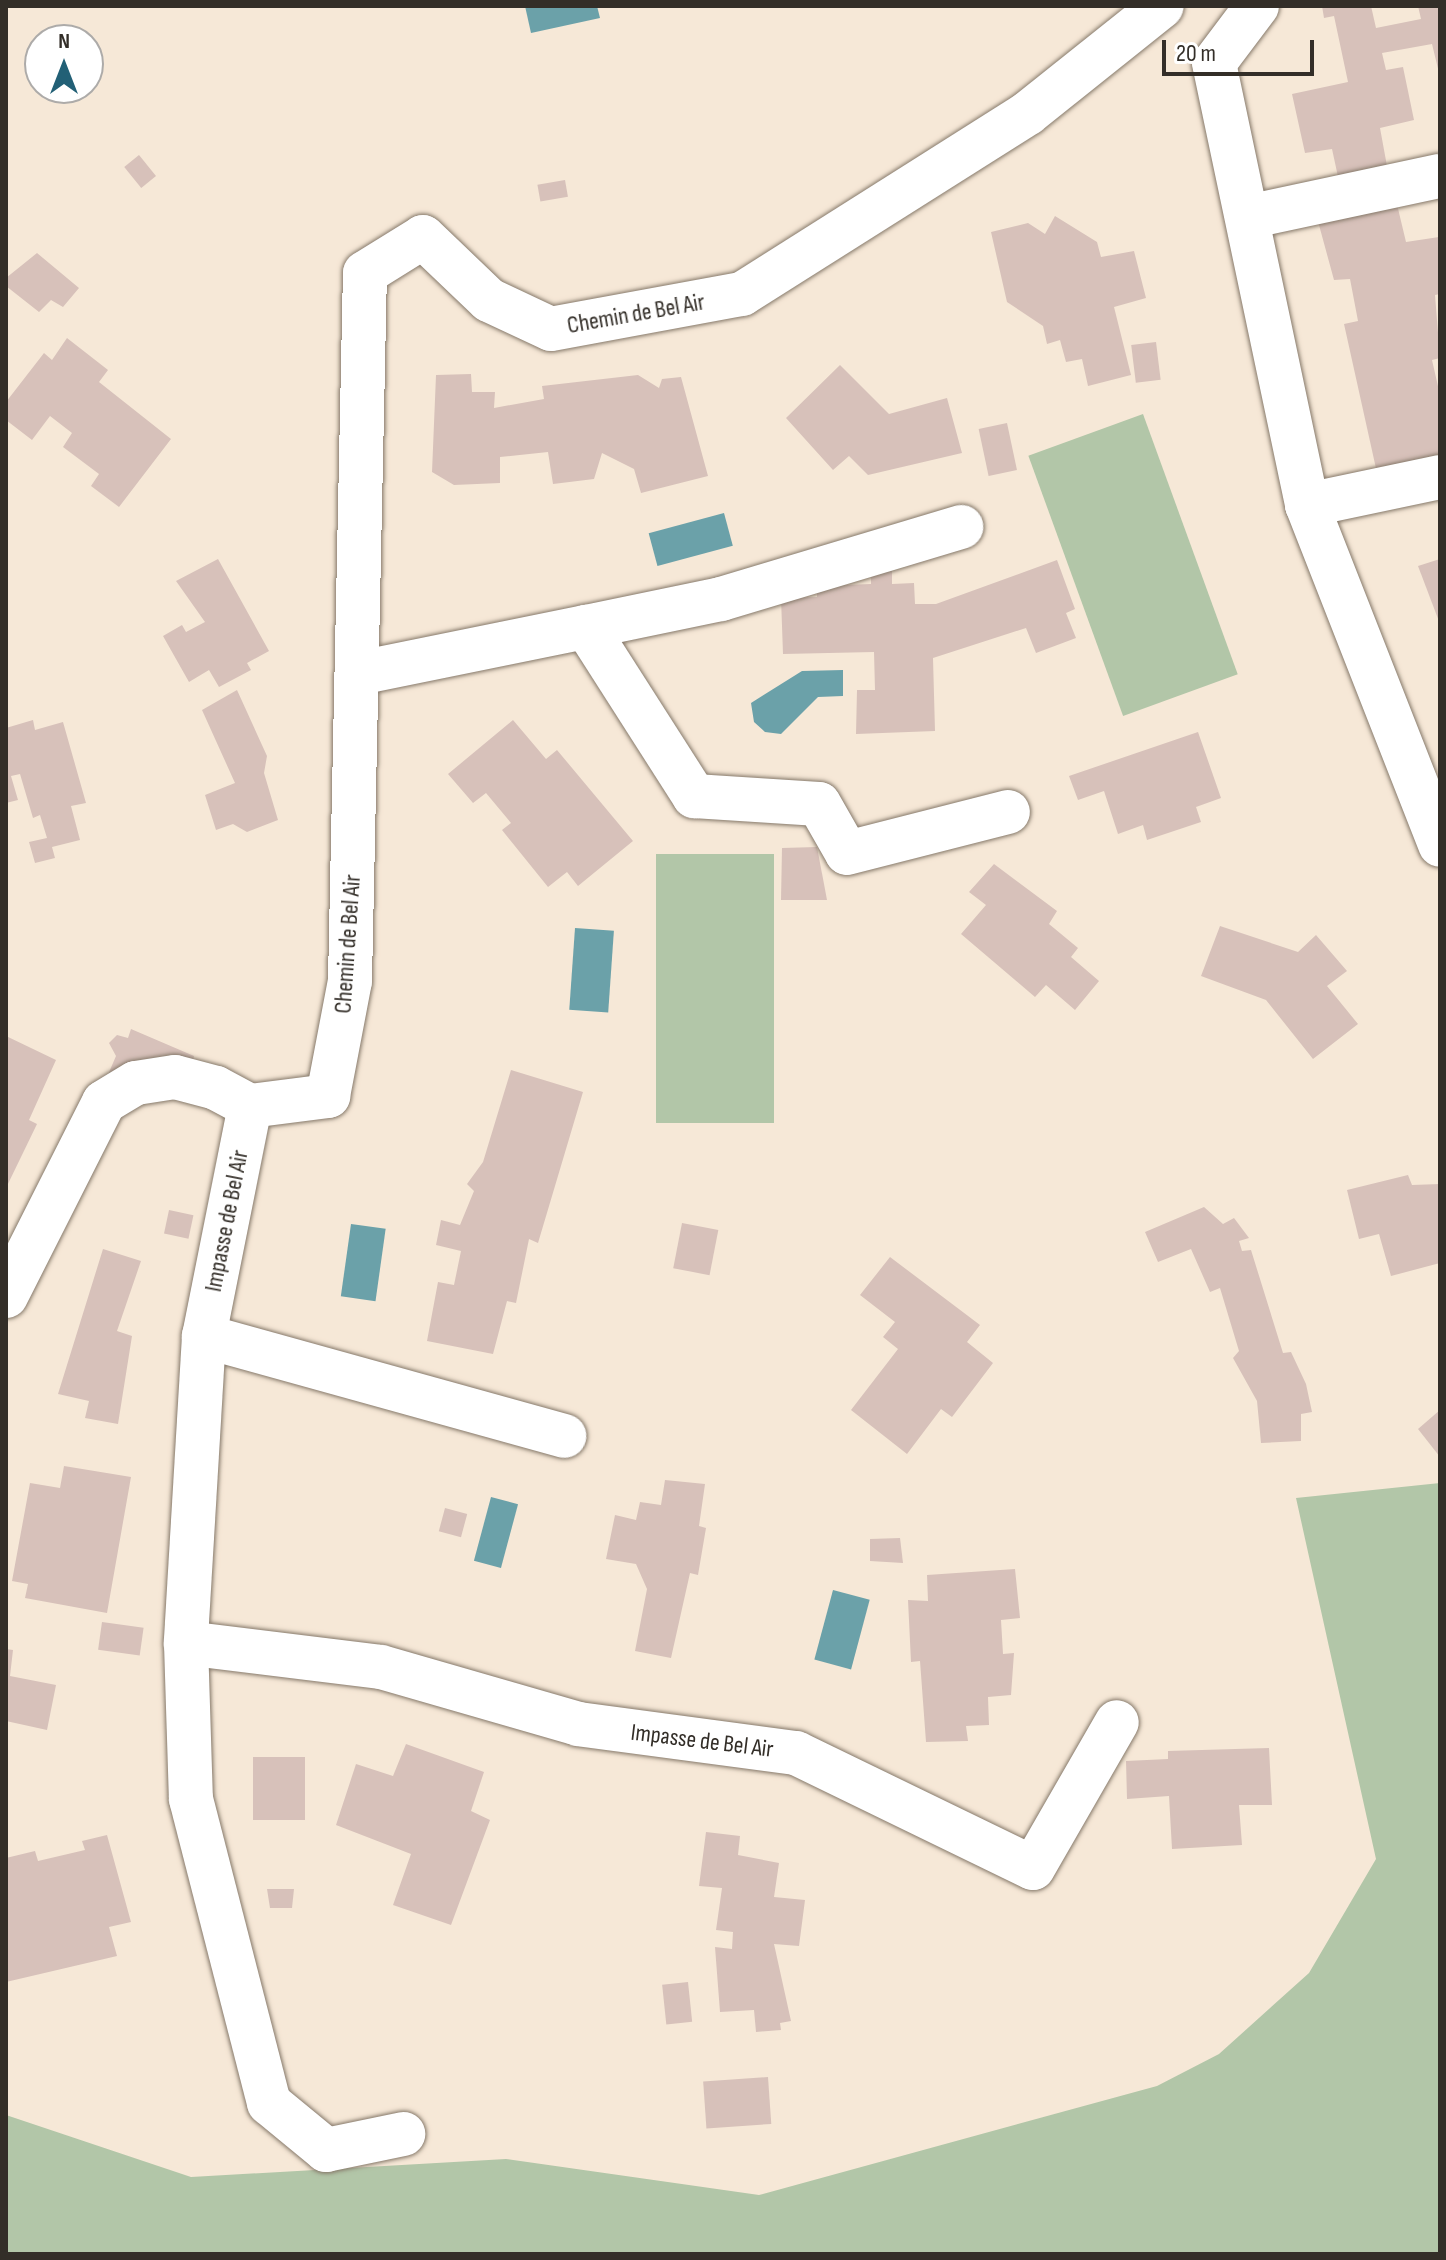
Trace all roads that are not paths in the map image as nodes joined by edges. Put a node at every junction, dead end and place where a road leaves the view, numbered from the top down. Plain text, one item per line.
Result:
1 (1162, 6) edge
2 (1257, 6) edge
3 (1440, 176) edge
4 (1248, 217) junction
5 (1440, 477) edge
6 (1307, 505) junction
7 (961, 527) dead end
8 (586, 627) junction
9 (359, 673) junction
10 (1008, 812) dead end
11 (1440, 845) edge
12 (250, 1106) junction
13 (6, 1296) edge
14 (204, 1336) junction
15 (564, 1436) dead end
16 (186, 1643) junction
17 (1117, 1722) dead end
18 (403, 2134) dead end

1 - 9 street, Chemin de Bel Air
2 - 4 street
3 - 4 street
4 - 6 street
5 - 6 street
6 - 11 street
7 - 8 street
8 - 9 street
8 - 10 street
9 - 12 street, Chemin de Bel Air
12 - 13 street
12 - 14 street, Impasse de Bel Air
14 - 15 street
14 - 16 street, Impasse de Bel Air
16 - 17 street, Impasse de Bel Air
16 - 18 street, Impasse de Bel Air

